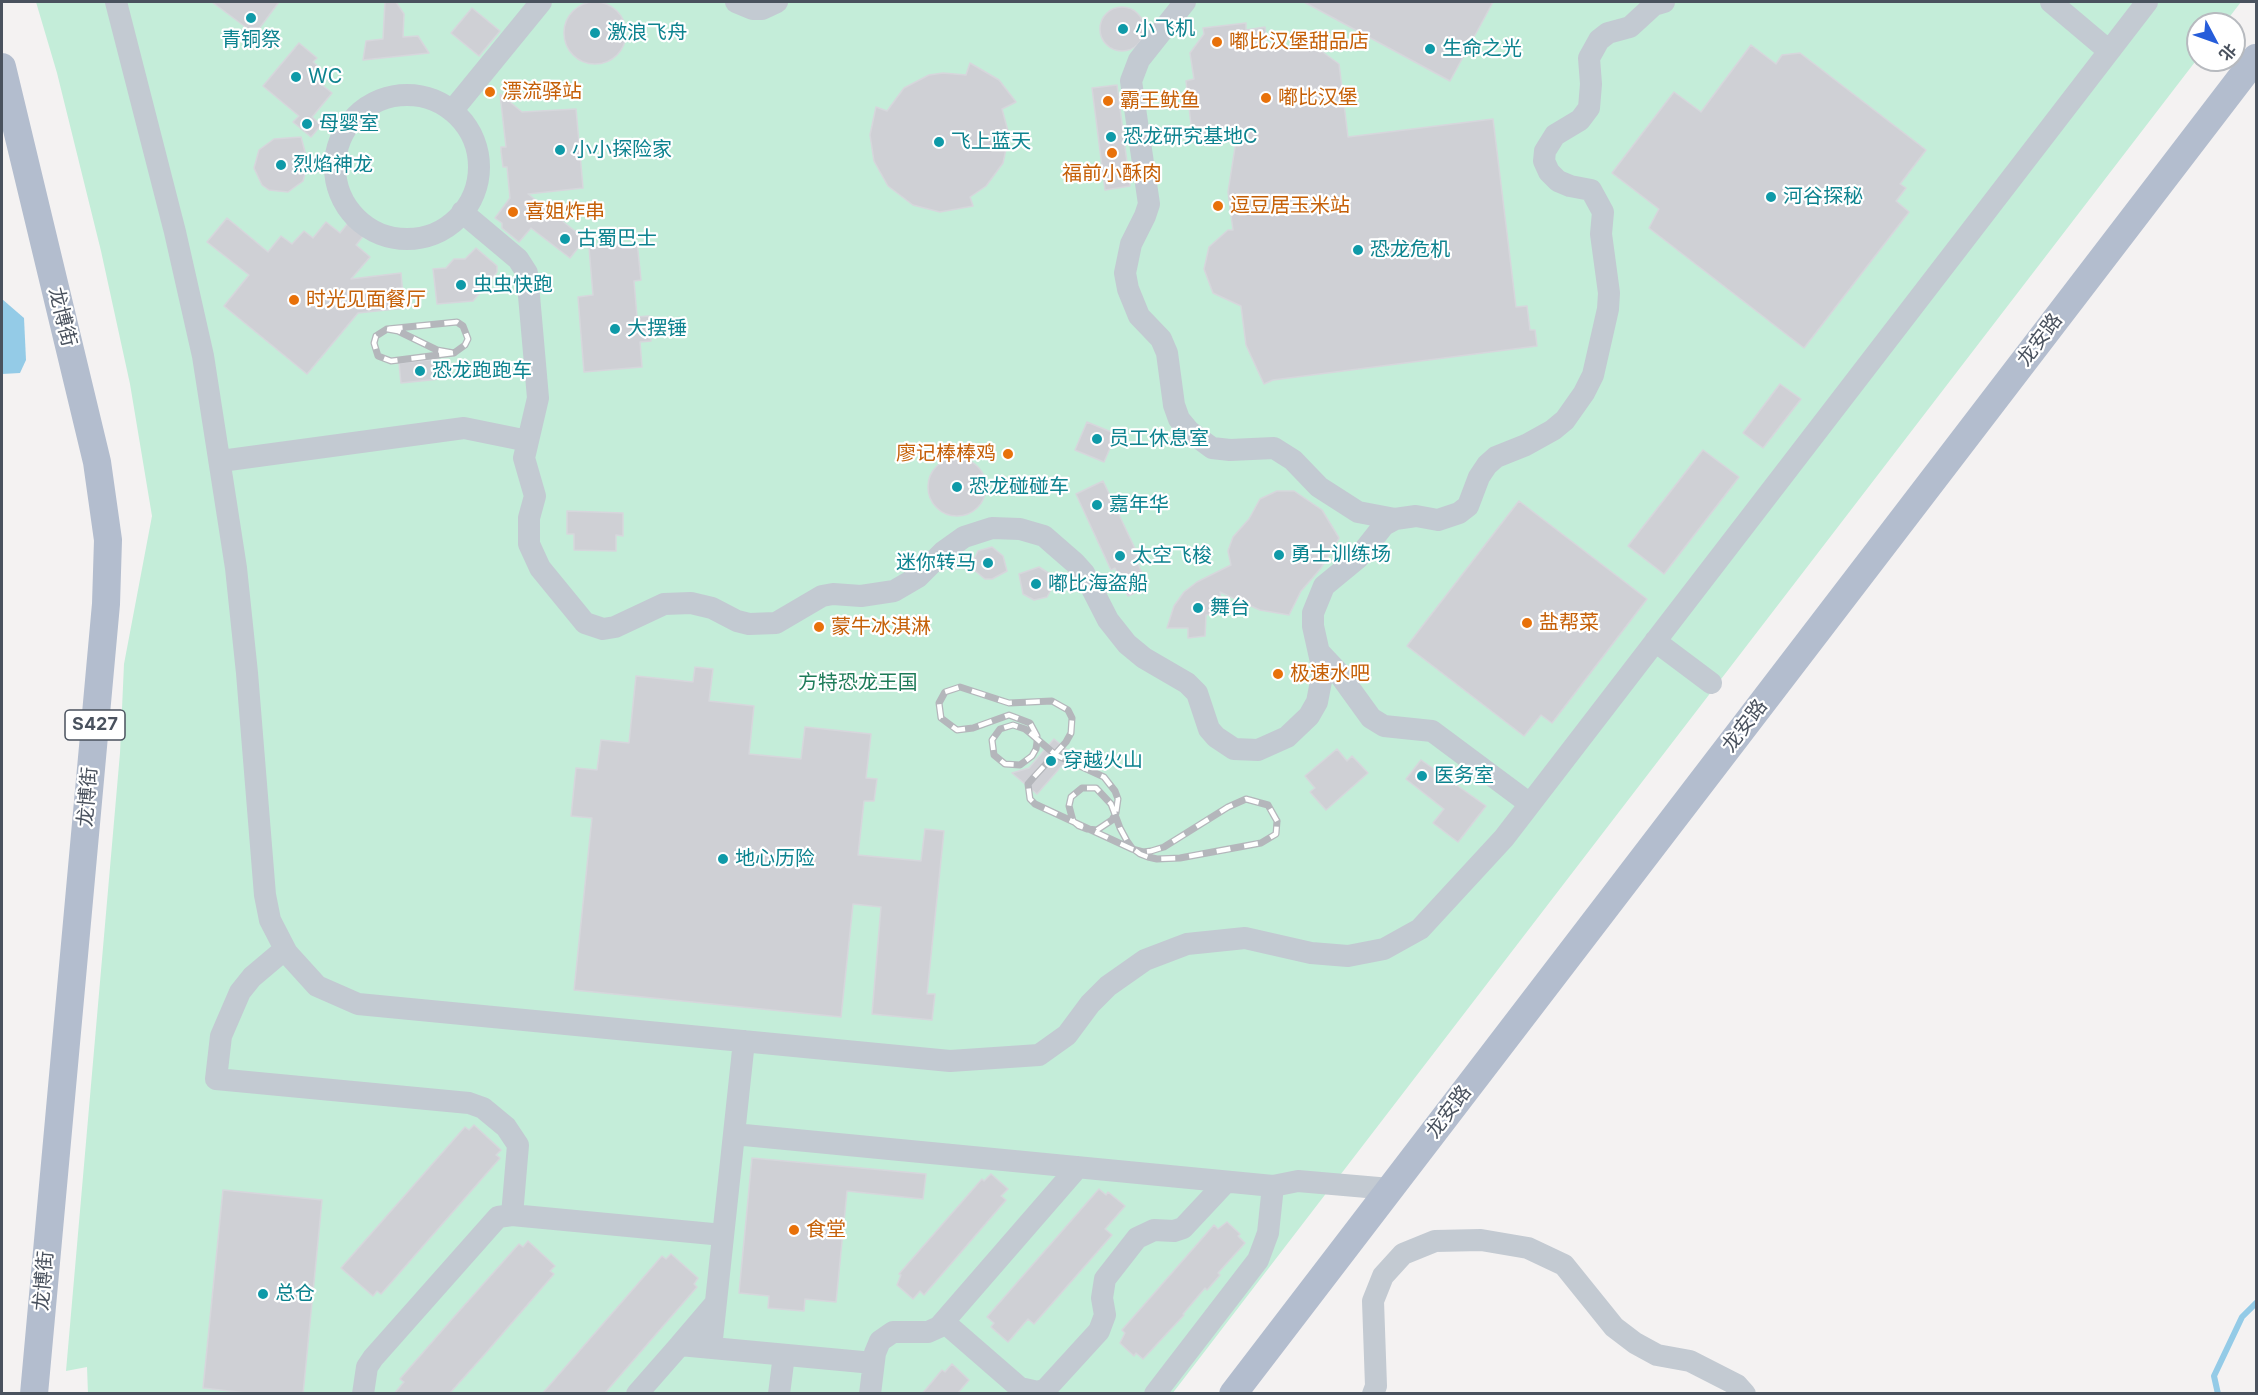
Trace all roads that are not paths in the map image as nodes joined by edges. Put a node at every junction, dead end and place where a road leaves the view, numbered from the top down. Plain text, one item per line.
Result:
1 (116, 2) edge
2 (541, 2) edge
3 (736, 2) edge
4 (777, 2) edge
5 (1185, 2) edge
6 (1664, 2) edge
7 (2051, 2) edge
8 (2147, 2) edge
9 (2109, 51) junction
10 (2256, 58) edge
11 (2, 67) edge
12 (452, 111) junction
13 (462, 212) junction
14 (528, 441) junction
15 (221, 461) junction
16 (1349, 506) junction
17 (1395, 519) junction
18 (1358, 558) junction
19 (1655, 641) junction
20 (1320, 653) junction
21 (1711, 683) dead end
22 (1530, 804) junction
23 (284, 950) junction
24 (744, 1041) junction
25 (734, 1134) junction
26 (1078, 1167) junction
27 (1226, 1182) junction
28 (1273, 1186) junction
29 (1390, 1189) junction
30 (512, 1215) junction
31 (723, 1235) junction
32 (716, 1304) junction
33 (944, 1322) junction
34 (680, 1345) junction
35 (711, 1348) junction
36 (784, 1355) junction
37 (873, 1363) junction
38 (34, 1394) edge
39 (363, 1394) edge
40 (637, 1394) edge
41 (779, 1394) edge
42 (870, 1394) edge
43 (1155, 1394) edge
44 (1233, 1394) edge
45 (1372, 1394) edge
46 (1745, 1394) edge

1 - 15 lane
2 - 12 lane
3 - 4 lane
5 - 16 lane
6 - 17 lane
7 - 9 lane
8 - 9 lane
9 - 19 lane
10 - 29 main road, 龙安路
11 - 38 main road, 龙博街 / S427
12 - 13 lane
12 - 13 lane
13 - 14 lane
14 - 15 lane
14 - 20 lane
15 - 23 lane
16 - 17 lane
16 - 18 lane
17 - 18 lane
18 - 20 lane
19 - 21 lane
19 - 22 lane
20 - 22 lane
22 - 24 lane
23 - 24 lane
23 - 30 lane
24 - 25 lane
25 - 26 lane
25 - 31 lane
26 - 27 lane
26 - 33 lane
27 - 28 lane
27 - 33 lane
28 - 29 lane
28 - 43 lane
29 - 44 main road, 龙安路
30 - 31 lane
30 - 39 lane
31 - 32 lane
32 - 34 lane
32 - 35 lane
33 - 37 lane
34 - 35 lane
34 - 40 lane
35 - 36 lane
36 - 37 lane
36 - 41 lane
37 - 42 lane
45 - 46 lane

